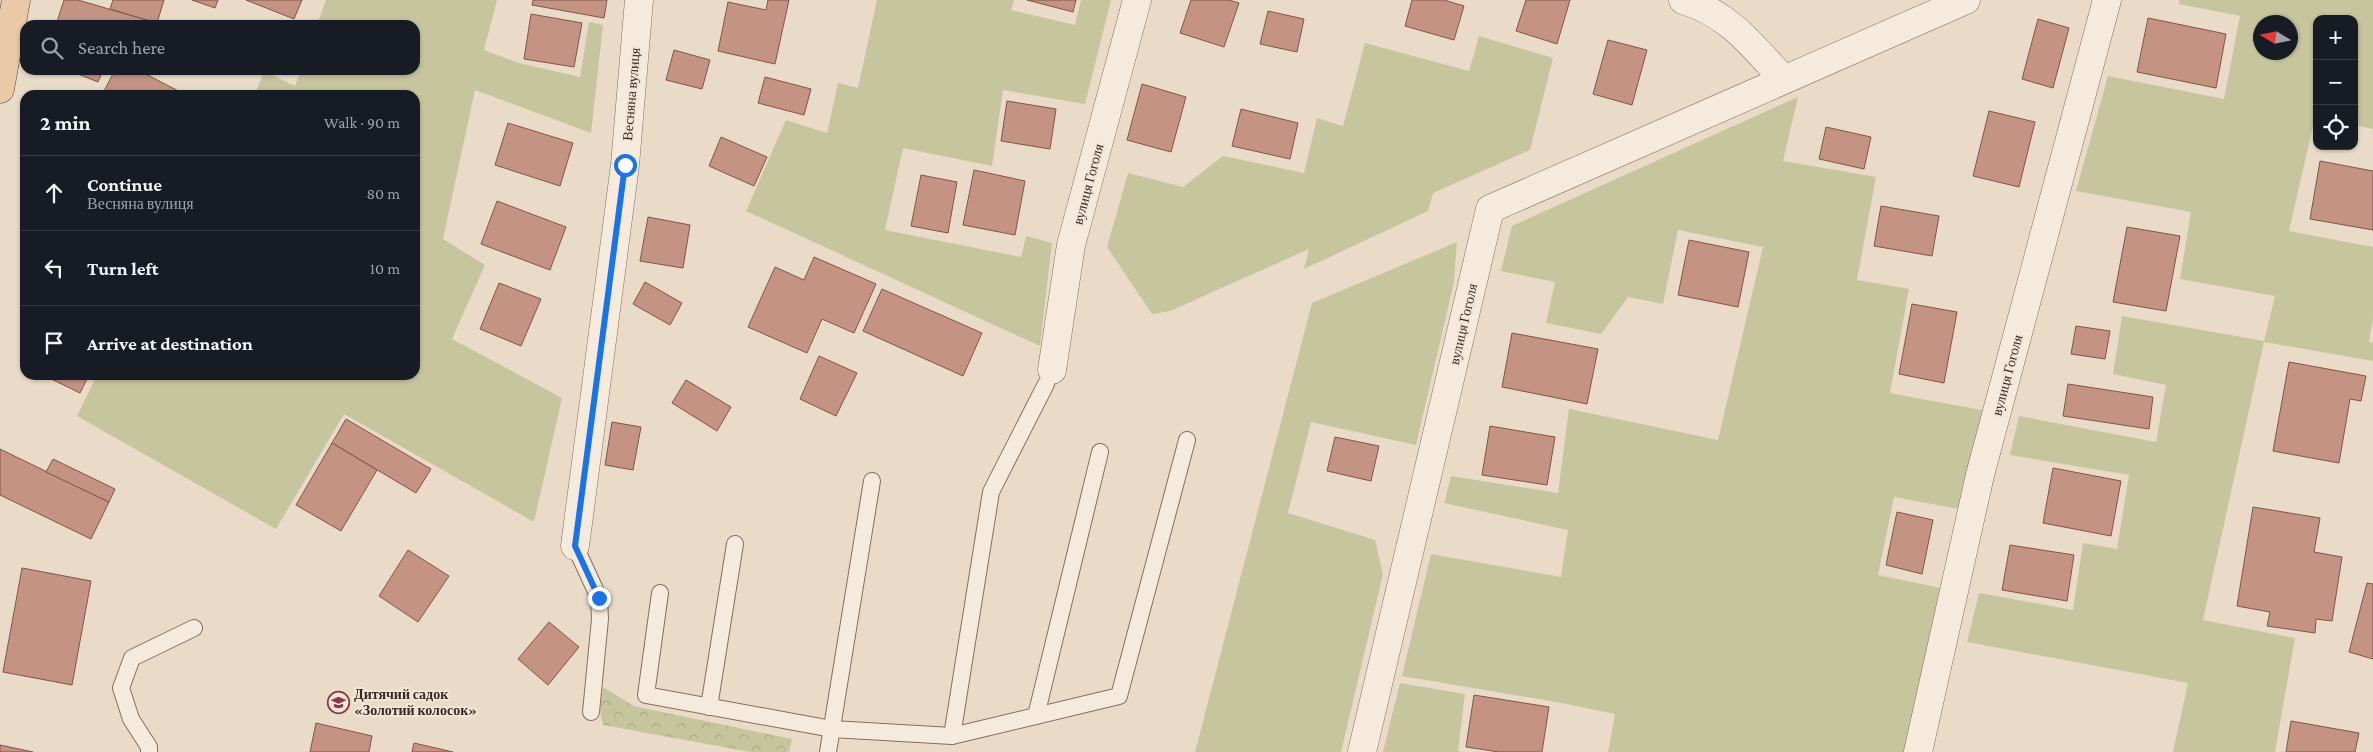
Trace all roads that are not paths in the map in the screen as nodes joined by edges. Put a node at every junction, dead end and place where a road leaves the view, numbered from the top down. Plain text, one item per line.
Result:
1 (16, 0) edge
2 (639, 0) edge
3 (1137, 0) edge
4 (1683, 0) edge
5 (1966, 0) edge
6 (2107, 0) edge
7 (1783, 79) junction
8 (0, 89) edge
9 (1049, 377) joint
10 (1188, 440) dead end
11 (1100, 452) dead end
12 (872, 481) dead end
13 (735, 544) dead end
14 (575, 546) joint
15 (660, 593) dead end
16 (194, 628) dead end
17 (709, 707) junction
18 (591, 712) dead end
19 (1036, 716) junction
20 (832, 729) junction
21 (952, 736) junction
22 (149, 752) edge
23 (828, 752) edge
24 (1362, 752) edge
25 (1918, 752) edge

1 - 8 main road
2 - 14 street, Весняна вулиця
3 - 9 street, вулиця Гоголя
4 - 7 street
5 - 7 street, вулиця Гоголя
6 - 25 street, вулиця Гоголя
7 - 24 street, вулиця Гоголя
9 - 21 lane
10 - 19 lane
11 - 19 lane
12 - 20 lane
13 - 17 lane
14 - 18 lane
15 - 17 lane
16 - 22 lane
17 - 20 lane
19 - 21 lane
20 - 21 lane
20 - 23 lane

